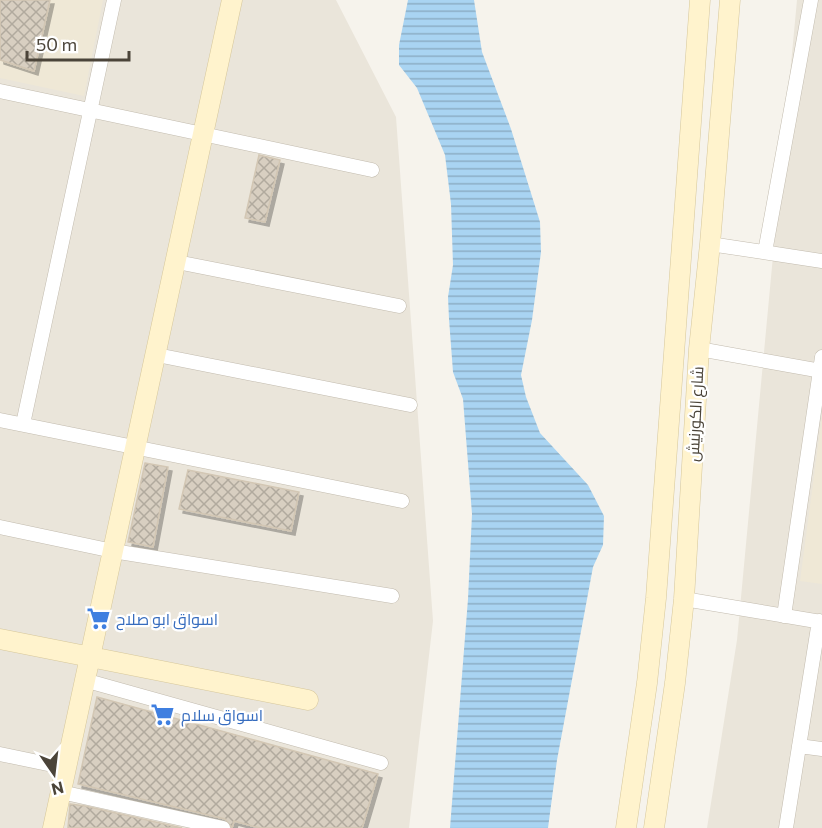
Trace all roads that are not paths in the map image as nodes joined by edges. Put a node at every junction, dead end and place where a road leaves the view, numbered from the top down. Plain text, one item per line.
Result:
1 (114, 0) edge
2 (231, 0) edge
3 (700, 0) edge
4 (730, 0) edge
5 (811, 0) edge
6 (0, 91) edge
7 (692, 99) junction
8 (722, 100) junction
9 (90, 111) junction
10 (205, 134) junction
11 (372, 170) dead end
12 (710, 244) junction
13 (765, 252) junction
14 (822, 261) edge
15 (177, 262) junction
16 (399, 306) dead end
17 (699, 349) junction
18 (157, 355) junction
19 (821, 366) edge
20 (410, 405) dead end
21 (0, 420) edge
22 (23, 424) junction
23 (136, 447) junction
24 (402, 501) dead end
25 (0, 527) edge
26 (112, 551) junction
27 (393, 596) dead end
28 (684, 599) junction
29 (784, 616) junction
30 (821, 621) edge
31 (0, 639) edge
32 (89, 659) junction
33 (84, 681) junction
34 (308, 700) dead end
35 (799, 746) junction
36 (822, 749) edge
37 (0, 754) edge
38 (381, 763) dead end
39 (67, 768) junction
40 (62, 792) junction
41 (53, 828) edge
42 (223, 828) edge
43 (626, 828) edge
44 (654, 828) edge
45 (786, 828) edge

1 - 9 street
2 - 10 main road
3 - 7 main road, شارع الكورنيش
4 - 8 main road, شارع الكورنيش
5 - 13 street
6 - 9 street
7 - 8 main road
7 - 43 main road, شارع الكورنيش
8 - 12 main road, شارع الكورنيش
9 - 10 street
9 - 22 street
10 - 11 street
10 - 15 main road
12 - 13 street
12 - 17 main road, شارع الكورنيش
13 - 14 street
15 - 16 street
15 - 18 main road
17 - 19 street
17 - 28 main road, شارع الكورنيش
18 - 20 street
18 - 23 main road
19 - 29 street
21 - 22 street
22 - 23 street
23 - 24 street
23 - 26 main road
25 - 26 street
26 - 27 street
26 - 32 main road
28 - 29 street
28 - 44 main road, شارع الكورنيش
29 - 30 street
30 - 35 street
31 - 32 main road
32 - 33 main road
32 - 34 main road
33 - 38 street
33 - 39 main road
35 - 36 street
35 - 45 street
37 - 39 street
39 - 40 main road
40 - 41 main road
40 - 42 street

